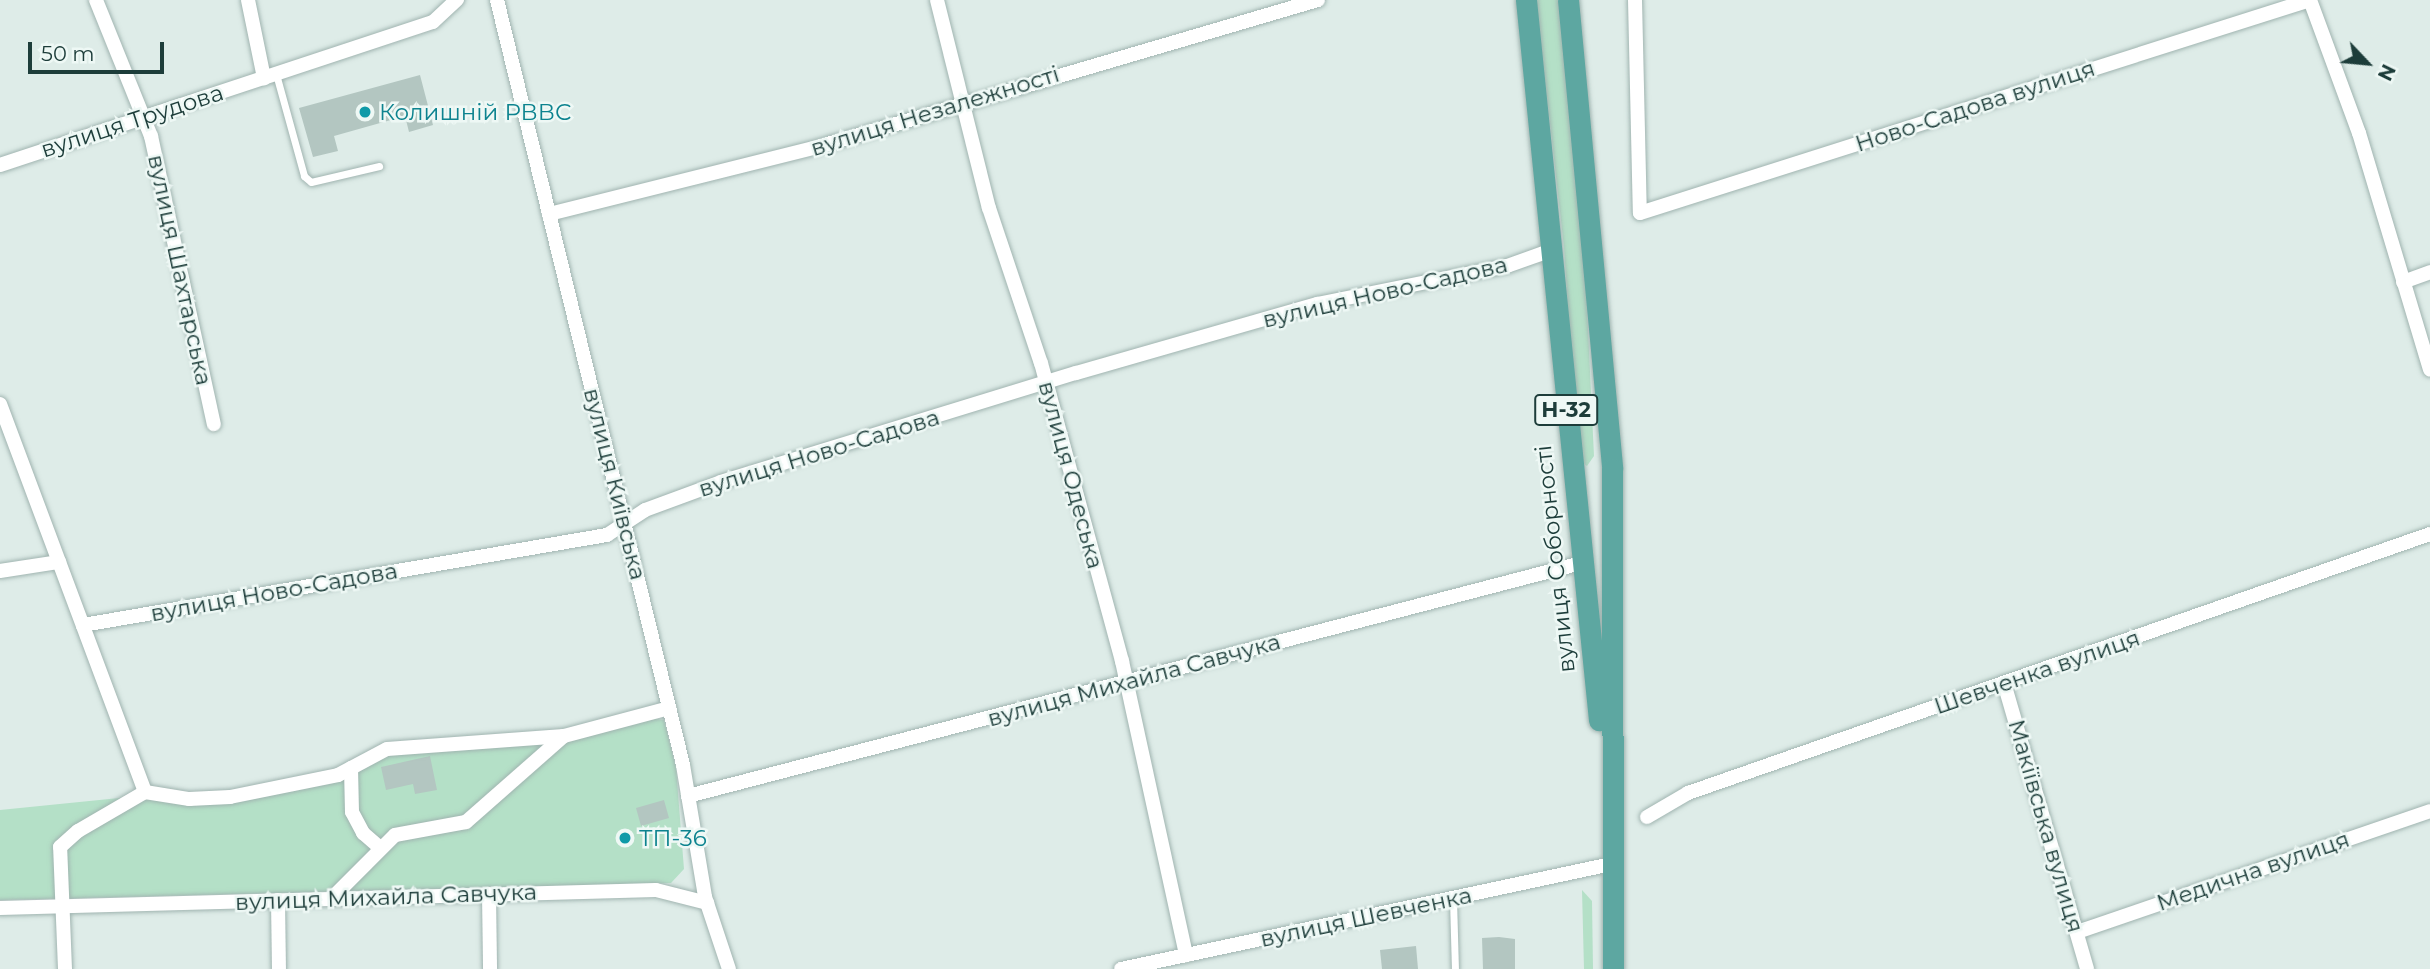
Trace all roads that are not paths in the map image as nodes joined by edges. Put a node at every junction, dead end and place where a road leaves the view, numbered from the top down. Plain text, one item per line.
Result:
1 (96, 0) edge
2 (248, 0) edge
3 (457, 0) edge
4 (497, 0) edge
5 (937, 0) edge
6 (1318, 0) edge
7 (1526, 0) edge
8 (1568, 0) edge
9 (1635, 0) edge
10 (2310, 0) edge
11 (270, 76) junction
12 (966, 102) junction
13 (144, 117) junction
14 (0, 165) edge
15 (379, 166) dead end
16 (550, 215) junction
17 (1552, 250) junction
18 (2430, 272) edge
19 (2403, 282) junction
20 (2430, 370) edge
21 (1045, 382) junction
22 (0, 404) edge
23 (214, 424) dead end
24 (625, 524) junction
25 (2430, 534) edge
26 (59, 562) junction
27 (1581, 563) junction
28 (0, 571) edge
29 (83, 625) junction
30 (1125, 682) junction
31 (2004, 683) junction
32 (669, 708) junction
33 (564, 736) junction
34 (351, 768) junction
35 (145, 792) junction
36 (688, 796) junction
37 (2430, 811) edge
38 (1647, 817) dead end
39 (1610, 820) junction
40 (379, 847) junction
41 (1611, 864) junction
42 (489, 894) junction
43 (332, 898) junction
44 (1453, 898) junction
45 (278, 900) junction
46 (707, 903) junction
47 (63, 906) junction
48 (0, 908) edge
49 (2077, 932) junction
50 (1186, 955) junction
51 (65, 969) edge
52 (279, 969) edge
53 (490, 969) edge
54 (729, 969) edge
55 (1121, 969) edge
56 (1455, 969) edge
57 (1612, 969) edge
58 (2087, 969) edge

1 - 13 street, вулиця Шахтарська
2 - 11 street
3 - 11 street, вулиця Трудова
4 - 16 street, вулиця Київська
5 - 12 street, вулиця Одеська
6 - 12 street, вулиця Незалежності
7 - 17 main road, вулиця Соборності / Н-32
8 - 39 main road, вулиця Соборності / Н-32
9 - 10 street, Ново-Садова вулиця
10 - 19 street
11 - 13 street, вулиця Трудова
11 - 15 lane
12 - 16 street, вулиця Незалежності
12 - 21 street, вулиця Одеська
13 - 14 street, вулиця Трудова
13 - 23 street, вулиця Шахтарська
16 - 24 street, вулиця Київська
17 - 21 street, вулиця Ново-Садова
17 - 27 main road, вулиця Соборності / Н-32
18 - 19 street
19 - 20 street
21 - 24 street, вулиця Ново-Садова
21 - 30 street, вулиця Одеська
22 - 26 street
24 - 29 street, вулиця Ново-Садова
24 - 32 street, вулиця Київська
25 - 31 street, Шевченка вулиця
26 - 28 street
26 - 29 street
27 - 30 street, вулиця Михайла Савчука
27 - 39 main road, вулиця Соборності / Н-32
29 - 35 street
30 - 36 street, вулиця Михайла Савчука
30 - 50 street, вулиця Одеська
31 - 38 street, Шевченка вулиця
31 - 49 street, Макіївська вулиця
32 - 33 street
32 - 36 street, вулиця Київська
33 - 34 street
33 - 40 street
34 - 35 street
34 - 40 street
35 - 47 street
36 - 46 street, вулиця Київська
37 - 49 street, Медична вулиця
39 - 41 main road, вулиця Соборності / Н-32
40 - 43 street
41 - 44 street, вулиця Шевченка
41 - 57 main road, вулиця Соборності / Н-32
42 - 43 street, вулиця Михайла Савчука
42 - 46 street, вулиця Михайла Савчука
42 - 53 street
43 - 45 street, вулиця Михайла Савчука
44 - 50 street, вулиця Шевченка
44 - 56 lane
45 - 47 street, вулиця Михайла Савчука
45 - 52 street
46 - 54 street, вулиця Київська
47 - 48 street, вулиця Михайла Савчука
47 - 51 street
49 - 58 street, Макіївська вулиця
50 - 55 street, вулиця Шевченка

